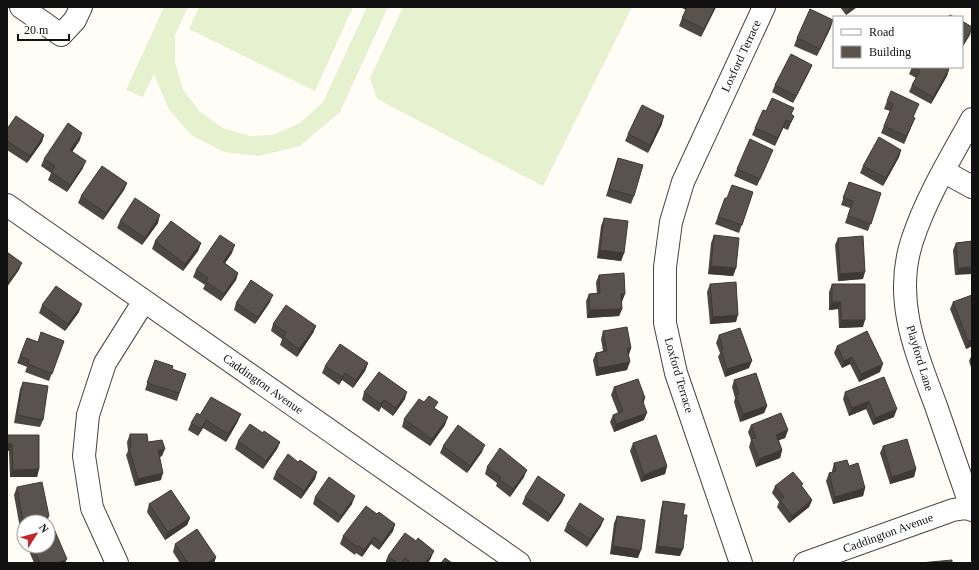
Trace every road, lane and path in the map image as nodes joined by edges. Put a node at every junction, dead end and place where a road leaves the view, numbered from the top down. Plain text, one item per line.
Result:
1 (21, 7) edge
2 (81, 7) edge
3 (764, 7) edge
4 (972, 119) edge
5 (943, 171) junction
6 (972, 187) edge
7 (7, 205) edge
8 (144, 301) junction
9 (972, 508) edge
10 (117, 563) edge
11 (519, 563) edge
12 (741, 563) edge
13 (805, 563) edge

1 - 2 street
3 - 12 street, Loxford Terrace
4 - 5 street, Playford Lane
5 - 6 street
5 - 9 street, Playford Lane
7 - 8 street, Caddington Avenue
8 - 10 street
8 - 11 street, Caddington Avenue
9 - 13 street, Caddington Avenue

